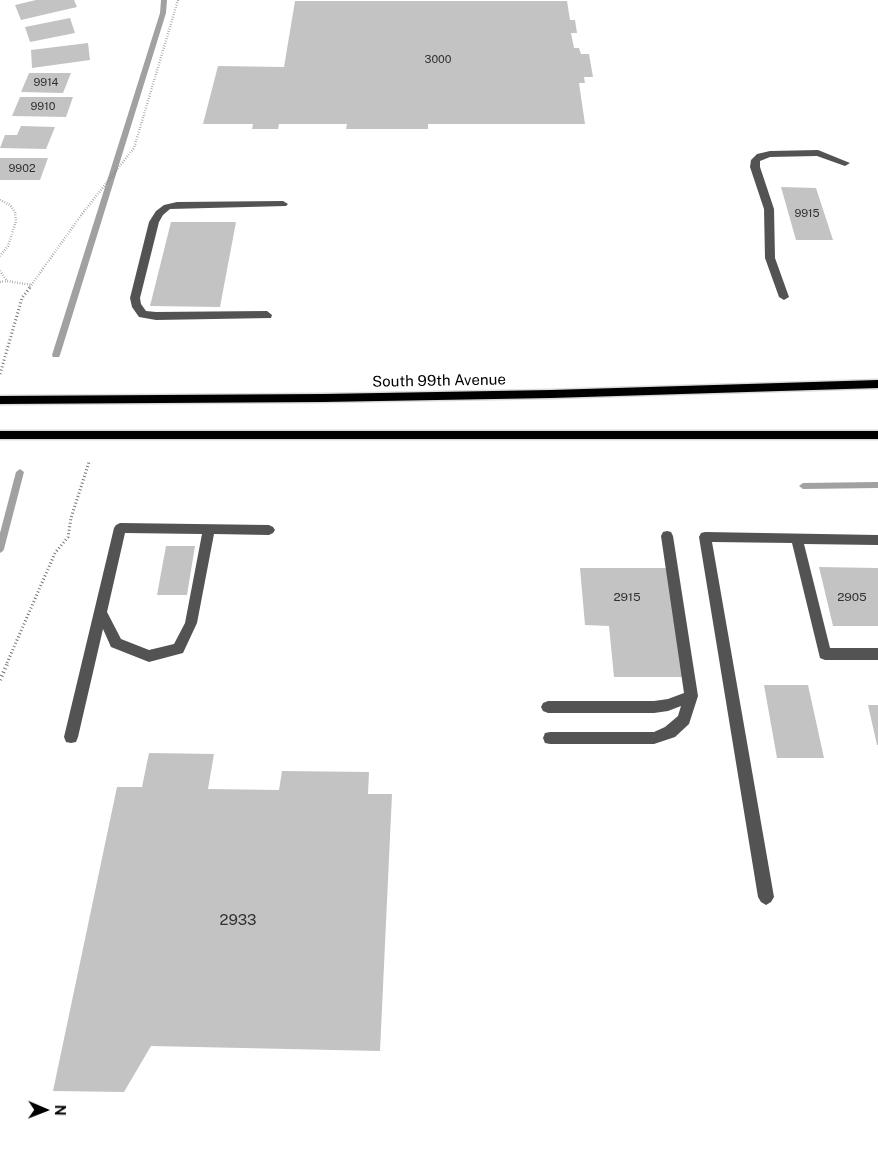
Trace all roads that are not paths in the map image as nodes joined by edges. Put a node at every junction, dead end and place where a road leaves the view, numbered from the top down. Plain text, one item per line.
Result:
1 (845, 162) dead end
2 (283, 204) dead end
3 (784, 298) dead end
4 (267, 315) dead end
5 (878, 384) edge
6 (0, 400) edge
7 (0, 435) edge
8 (878, 435) edge
9 (209, 529) junction
10 (268, 530) dead end
11 (667, 536) dead end
12 (798, 538) junction
13 (878, 540) edge
14 (100, 611) junction
15 (878, 654) edge
16 (691, 696) junction
17 (548, 707) dead end
18 (71, 737) dead end
19 (550, 738) dead end
20 (766, 897) dead end

1 - 3 lane
2 - 4 lane
5 - 6 main road, South 99th Avenue
7 - 8 main road
9 - 10 lane
9 - 14 lane
9 - 14 lane
11 - 16 lane
12 - 13 lane
12 - 15 lane
12 - 20 lane
14 - 18 lane
16 - 17 lane
16 - 19 lane

